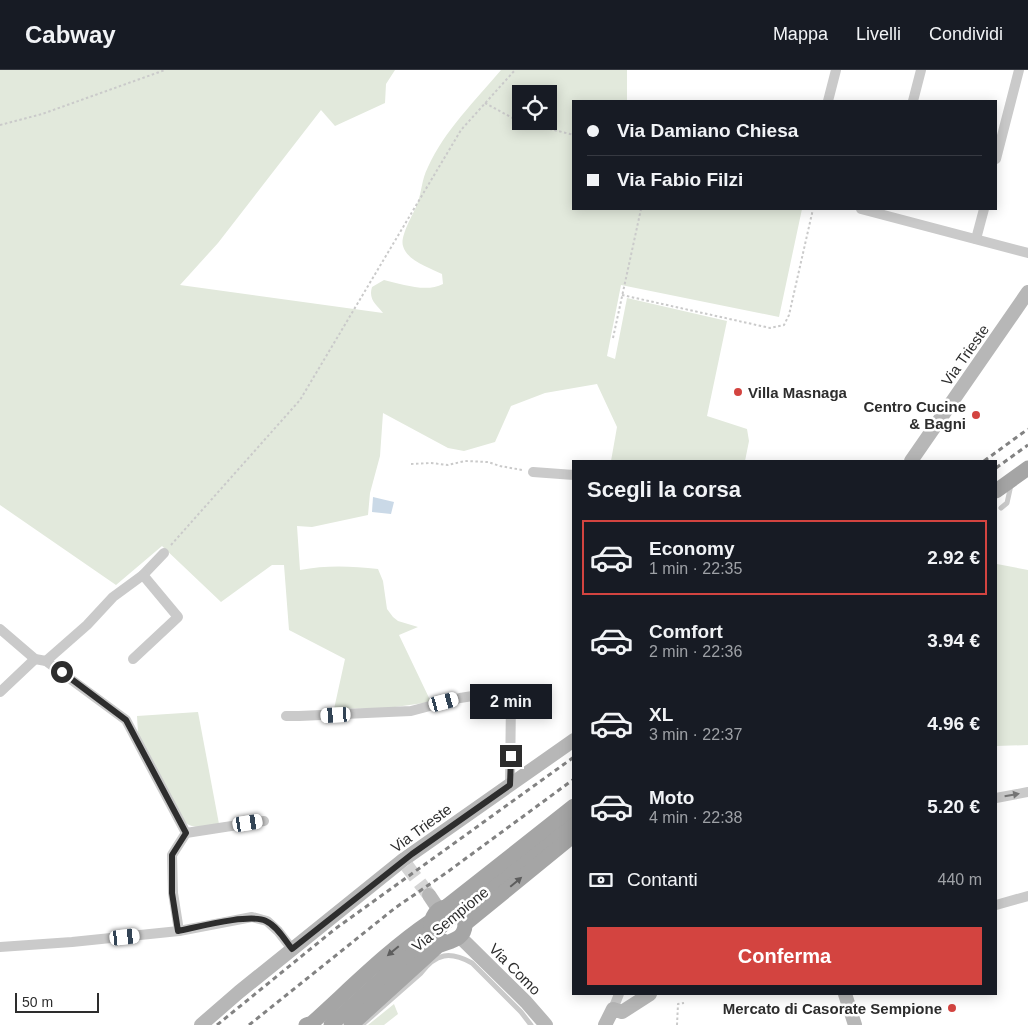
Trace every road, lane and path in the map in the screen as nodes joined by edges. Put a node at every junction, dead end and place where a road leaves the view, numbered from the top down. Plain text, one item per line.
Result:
1 (165, 70) edge
2 (515, 70) edge
3 (836, 70) edge
4 (921, 70) edge
5 (1019, 70) edge
6 (828, 100) edge
7 (913, 100) edge
8 (485, 103) junction
9 (0, 125) edge
10 (572, 135) edge
11 (997, 155) edge
12 (642, 210) edge
13 (813, 210) edge
14 (868, 210) edge
15 (984, 210) edge
16 (884, 212) edge
17 (976, 239) junction
18 (1028, 253) edge
19 (1028, 292) edge
20 (622, 295) junction
21 (613, 338) dead end
22 (912, 460) edge
23 (411, 464) dead end
24 (1028, 468) edge
25 (533, 472) joint
26 (572, 475) edge
27 (1012, 479) junction
28 (997, 490) edge
29 (1001, 508) dead end
30 (164, 553) joint
31 (143, 575) junction
32 (0, 629) edge
33 (133, 659) dead end
34 (40, 660) junction
35 (0, 692) edge
36 (286, 716) dead end
37 (572, 741) edge
38 (510, 785) junction
39 (1028, 792) edge
40 (997, 798) edge
41 (572, 808) edge
42 (264, 821) dead end
43 (572, 822) edge
44 (186, 833) junction
45 (572, 837) edge
46 (429, 895) tunnel mouth
47 (1028, 896) edge
48 (997, 905) edge
49 (439, 913) junction
50 (178, 931) junction
51 (457, 934) junction
52 (0, 947) edge
53 (292, 949) junction
54 (619, 995) edge
55 (648, 995) edge
56 (845, 995) edge
57 (684, 1003) dead end
58 (613, 1009) junction
59 (537, 1023) edge
60 (201, 1025) edge
61 (306, 1025) edge
62 (331, 1025) edge
63 (351, 1025) edge
64 (362, 1025) edge
65 (605, 1025) edge
66 (677, 1025) edge
67 (855, 1025) edge

1 - 9 path
2 - 8 path
3 - 6 street
4 - 7 street
5 - 11 street
8 - 10 path
8 - 30 path
12 - 20 path
13 - 20 path
14 - 16 street
15 - 17 street
16 - 17 street
17 - 18 street
19 - 22 street, Via Trieste
20 - 21 path
23 - 25 path
24 - 27 main road
25 - 26 street
27 - 28 main road
27 - 29 lane
30 - 31 street
31 - 33 street
31 - 34 street
32 - 34 street
34 - 35 street
34 - 44 street
36 - 38 street
37 - 38 street, Via Trieste
38 - 53 street, Via Trieste
40 -> 39 street
41 - 49 main road
42 - 44 street
43 - 62 main road, Via Sempione, bridge
44 - 50 street
51 -> 45 main road
46 - 49 street
47 - 48 street
49 - 51 main road
49 - 51 main road
49 -> 61 main road
50 - 52 street
50 - 53 street
51 - 59 street, Via Como
51 - 63 main road
53 - 60 street, Via Trieste
54 - 58 street
55 - 58 street
56 - 67 street
57 - 66 path
58 - 65 street
59 - 64 lane

